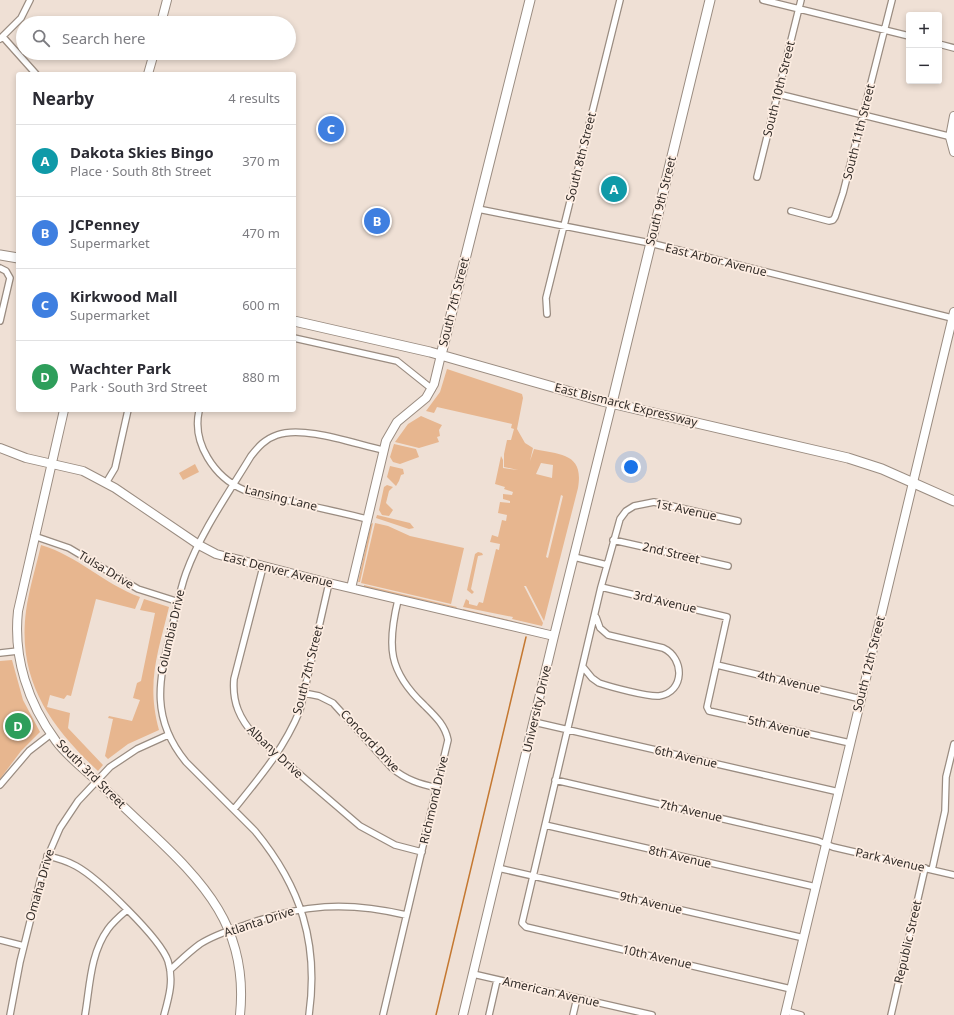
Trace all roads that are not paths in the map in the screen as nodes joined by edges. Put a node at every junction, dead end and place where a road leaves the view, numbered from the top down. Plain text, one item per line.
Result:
1 (30, 0) edge
2 (167, 0) edge
3 (530, 0) edge
4 (620, 0) edge
5 (710, 0) edge
6 (763, 0) edge
7 (801, 0) edge
8 (892, 0) edge
9 (799, 9) junction
10 (22, 16) edge
11 (163, 16) edge
12 (16, 23) edge
13 (884, 30) junction
14 (906, 35) edge
15 (1, 38) edge
16 (942, 45) edge
17 (954, 48) edge
18 (16, 53) edge
19 (22, 60) edge
20 (152, 60) edge
21 (34, 72) edge
22 (149, 72) edge
23 (778, 94) junction
24 (863, 115) junction
25 (954, 116) edge
26 (952, 137) edge
27 (954, 152) edge
28 (757, 177) dead end
29 (478, 209) junction
30 (791, 212) dead end
31 (564, 226) junction
32 (650, 243) junction
33 (0, 252) edge
34 (9, 256) edge
35 (0, 268) edge
36 (547, 314) dead end
37 (953, 315) edge
38 (0, 321) edge
39 (296, 321) edge
40 (296, 338) edge
41 (441, 355) junction
42 (432, 389) junction
43 (612, 403) junction
44 (64, 412) edge
45 (128, 412) edge
46 (199, 412) edge
47 (0, 448) edge
48 (383, 450) junction
49 (52, 464) junction
50 (106, 483) junction
51 (913, 483) junction
52 (234, 484) junction
53 (954, 500) edge
54 (367, 519) junction
55 (738, 521) dead end
56 (34, 536) junction
57 (613, 540) junction
58 (199, 545) junction
59 (574, 558) junction
60 (607, 565) junction
61 (728, 566) dead end
62 (263, 567) junction
63 (330, 583) junction
64 (601, 587) junction
65 (351, 588) junction
66 (398, 600) junction
67 (179, 602) junction
68 (595, 615) junction
69 (554, 636) junction
70 (18, 651) junction
71 (0, 653) edge
72 (717, 665) junction
73 (583, 667) junction
74 (304, 693) junction
75 (861, 699) junction
76 (534, 722) junction
77 (568, 730) junction
78 (51, 734) junction
79 (168, 735) junction
80 (850, 743) junction
81 (954, 744) edge
82 (277, 755) junction
83 (556, 780) junction
84 (97, 782) junction
85 (0, 785) edge
86 (437, 788) junction
87 (839, 792) junction
88 (234, 809) junction
89 (545, 825) junction
90 (826, 844) junction
91 (422, 852) junction
92 (47, 856) junction
93 (498, 868) junction
94 (925, 868) junction
95 (932, 870) junction
96 (954, 875) edge
97 (533, 876) junction
98 (816, 888) junction
99 (300, 908) junction
100 (127, 910) junction
101 (406, 915) junction
102 (229, 931) junction
103 (804, 938) junction
104 (0, 940) edge
105 (24, 946) junction
106 (170, 970) junction
107 (473, 974) junction
108 (497, 980) junction
109 (792, 989) junction
110 (577, 998) junction
111 (786, 1013) edge
112 (10, 1015) edge
113 (85, 1015) edge
114 (164, 1015) edge
115 (240, 1015) edge
116 (309, 1015) edge
117 (383, 1015) edge
118 (463, 1015) edge
119 (489, 1015) edge
120 (573, 1015) edge
121 (652, 1015) edge
122 (801, 1015) edge
123 (890, 1015) edge

1 - 10 street
2 - 11 street
3 - 29 main road, South 7th Street
4 - 31 street, South 8th Street
5 - 32 main road, South 9th Street
6 - 9 street
7 - 9 street, South 10th Street
8 - 13 street, South 11th Street
9 - 13 street
9 - 23 street, South 10th Street
12 - 15 street
13 - 14 street
13 - 24 street, South 11th Street
15 - 18 street
16 - 17 street
19 - 21 street
20 - 22 street
23 - 24 street
23 - 28 street, South 10th Street
24 - 26 street
24 - 30 street, South 11th Street
25 - 26 street
26 - 27 street
29 - 31 street, East Arbor Avenue
29 - 41 main road, South 7th Street
31 - 32 street, East Arbor Avenue
31 - 36 street, South 8th Street
32 - 37 street, East Arbor Avenue
32 - 43 main road, South 9th Street
33 - 34 main road
35 - 38 street
37 - 51 street, South 12th Street
39 - 41 main road, East Bismarck Expressway
40 - 42 street
41 - 42 street, South 7th Street
41 - 43 main road, East Bismarck Expressway
42 - 48 street, South 7th Street
43 - 51 main road, East Bismarck Expressway
43 - 59 street, University Drive
44 - 49 street, South 3rd Street
45 - 50 street
46 - 52 street, Lansing Lane
47 - 49 street, East Denver Avenue
48 - 52 street, Columbia Drive
48 - 54 street, South 7th Street
49 - 50 street, East Denver Avenue
49 - 56 street, South 3rd Street
50 - 58 street, East Denver Avenue
51 - 53 main road, East Bismarck Expressway
51 - 75 street, South 12th Street
52 - 54 street, Lansing Lane
52 - 58 street, Columbia Drive
54 - 65 street, South 7th Street
55 - 57 street, 1st Avenue
56 - 67 street, Tulsa Drive
56 - 70 street, South 3rd Street
57 - 60 street
57 - 61 street, 2nd Street
58 - 62 street, East Denver Avenue
58 - 67 street, Columbia Drive
59 - 60 street
59 - 69 street, University Drive
60 - 64 street
62 - 63 street, East Denver Avenue
62 - 82 street, Albany Drive
63 - 65 street, East Denver Avenue
63 - 74 street, South 7th Street
64 - 68 street
64 - 72 street, 3rd Avenue
65 - 66 street, East Denver Avenue
66 - 69 street, East Denver Avenue
66 - 86 street, Richmond Drive
67 - 79 street, Columbia Drive
68 - 73 street
68 - 73 street
69 - 76 street, University Drive
70 - 71 street
70 - 78 street, South 3rd Street
72 - 75 street, 4th Avenue
72 - 80 street, 5th Avenue
73 - 77 street
74 - 82 street, South 7th Street
74 - 86 street, Concord Drive
75 - 80 street, South 12th Street
76 - 77 street, 6th Avenue
76 - 93 street, University Drive
77 - 83 street
77 - 87 street, 6th Avenue
78 - 84 street, South 3rd Street
78 - 85 street
79 - 84 street, Omaha Drive
79 - 88 street, Columbia Drive
80 - 87 street, South 12th Street
81 - 95 street
82 - 88 street, South 7th Street
82 - 91 street, Albany Drive
83 - 89 street
83 - 90 street, 7th Avenue
84 - 92 street, Omaha Drive
84 - 102 street, South 3rd Street
86 - 91 street, Richmond Drive
87 - 90 street, South 12th Street
88 - 99 street, Columbia Drive
89 - 97 street
89 - 98 street, 8th Avenue
90 - 94 street, Park Avenue
90 - 98 street, South 12th Street
91 - 101 street, Richmond Drive
92 - 100 street
92 - 105 street, Omaha Drive
93 - 97 street, 9th Avenue
93 - 107 street, University Drive
94 - 95 street, Park Avenue
94 - 123 street, Republic Street
95 - 96 street, Park Avenue
97 - 103 street, 9th Avenue
97 - 109 street, 10th Avenue
98 - 103 street, South 12th Street
99 - 101 street, Atlanta Drive
99 - 102 street, Atlanta Drive
99 - 116 street, Columbia Drive
100 - 106 street
100 - 113 street
101 - 117 street, Richmond Drive
102 - 106 street, Atlanta Drive
102 - 115 street, South 3rd Street
103 - 109 street, South 12th Street
104 - 105 street
105 - 112 street, Omaha Drive
106 - 114 street
107 - 108 street, American Avenue
107 - 118 street, University Drive
108 - 110 street, American Avenue
108 - 119 street
109 - 111 street, South 12th Street
110 - 120 street
110 - 121 street, American Avenue
111 - 122 street

